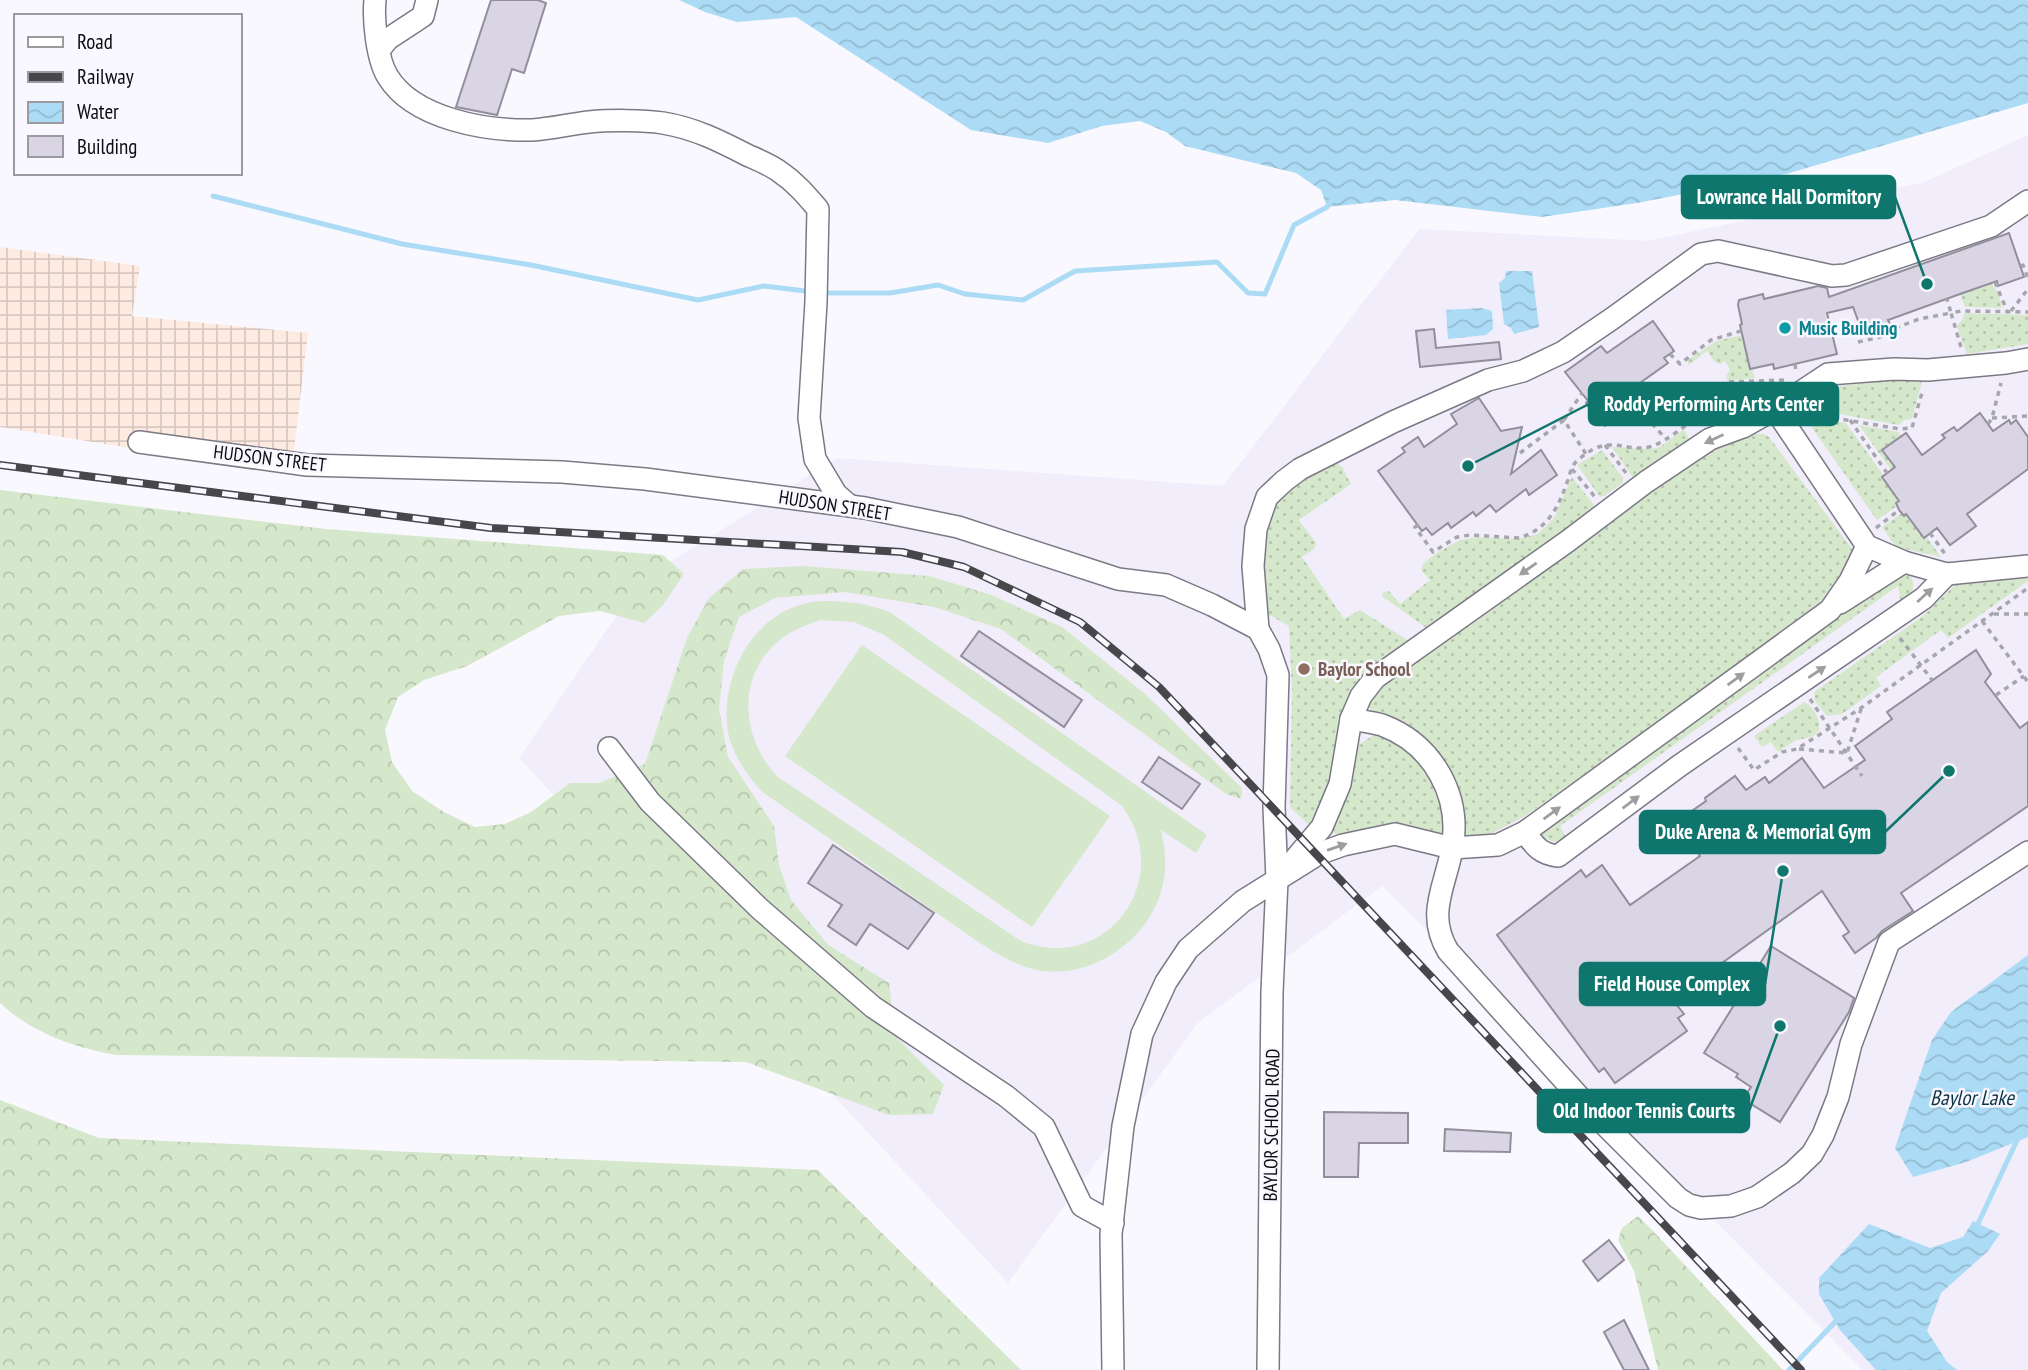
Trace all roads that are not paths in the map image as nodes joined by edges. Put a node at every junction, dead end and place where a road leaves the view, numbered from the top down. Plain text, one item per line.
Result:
1 (375, 0) edge
2 (427, 0) edge
3 (379, 50) junction
4 (2028, 201) edge
5 (2028, 359) edge
6 (1785, 410) junction
7 (139, 442) dead end
8 (850, 506) junction
9 (1867, 546) junction
10 (1904, 562) junction
11 (2028, 566) edge
12 (1947, 573) junction
13 (1830, 610) junction
14 (1258, 629) junction
15 (1351, 719) junction
16 (609, 748) dead end
17 (1525, 832) junction
18 (1452, 848) junction
19 (2028, 852) edge
20 (1277, 880) junction
21 (1112, 1223) junction
22 (1113, 1370) edge
23 (1268, 1370) edge

1 - 3 street
2 - 3 street
3 - 8 street
4 - 14 street
5 - 6 street
6 - 9 street
6 -> 15 street
7 - 8 street, HUDSON STREET
8 - 14 street, HUDSON STREET
9 - 10 street
9 - 13 street
10 - 12 street
10 - 13 street
11 - 12 street
17 -> 12 street
17 -> 13 street
14 - 20 street
15 - 18 street
15 - 20 street
16 - 21 street
17 - 18 street
18 - 19 street
20 -> 18 street
20 - 21 street
20 - 23 street, BAYLOR SCHOOL ROAD
21 - 22 street

